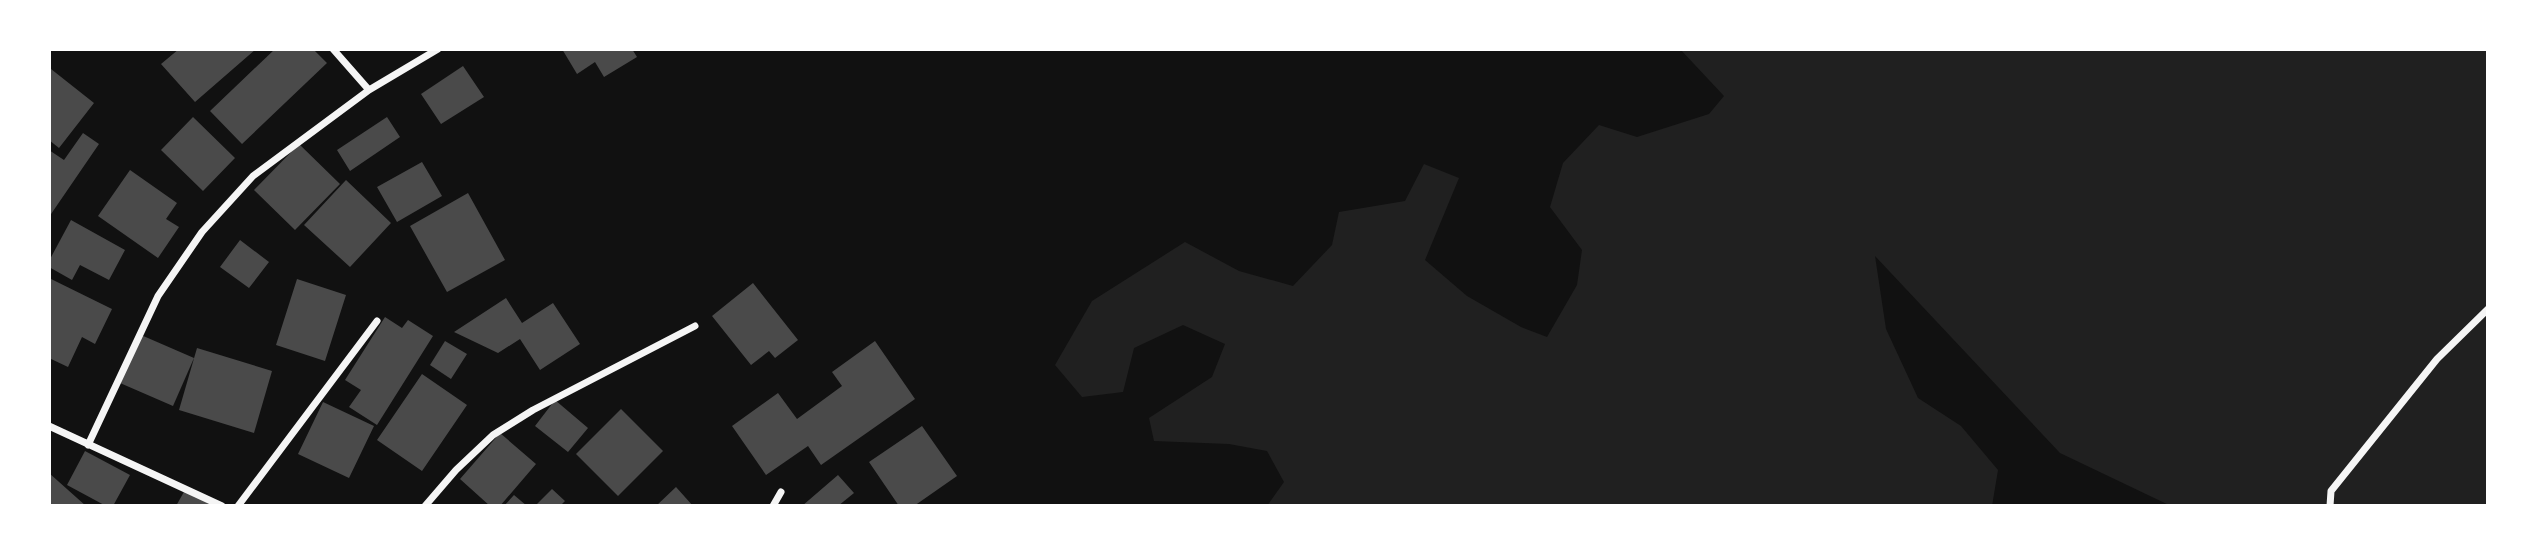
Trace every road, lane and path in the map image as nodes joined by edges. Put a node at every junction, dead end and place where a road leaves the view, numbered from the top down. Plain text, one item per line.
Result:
1 (333, 49) edge
2 (438, 49) edge
3 (369, 90) junction
4 (2488, 309) edge
5 (377, 321) dead end
6 (695, 326) dead end
7 (49, 426) edge
8 (89, 445) junction
9 (781, 492) dead end
10 (222, 506) edge
11 (238, 506) edge
12 (425, 506) edge
13 (773, 506) edge
14 (2330, 506) edge

1 - 3 street
2 - 3 street
3 - 8 street
4 - 14 street
5 - 11 street
6 - 12 street
7 - 8 street
8 - 10 street
9 - 13 street

